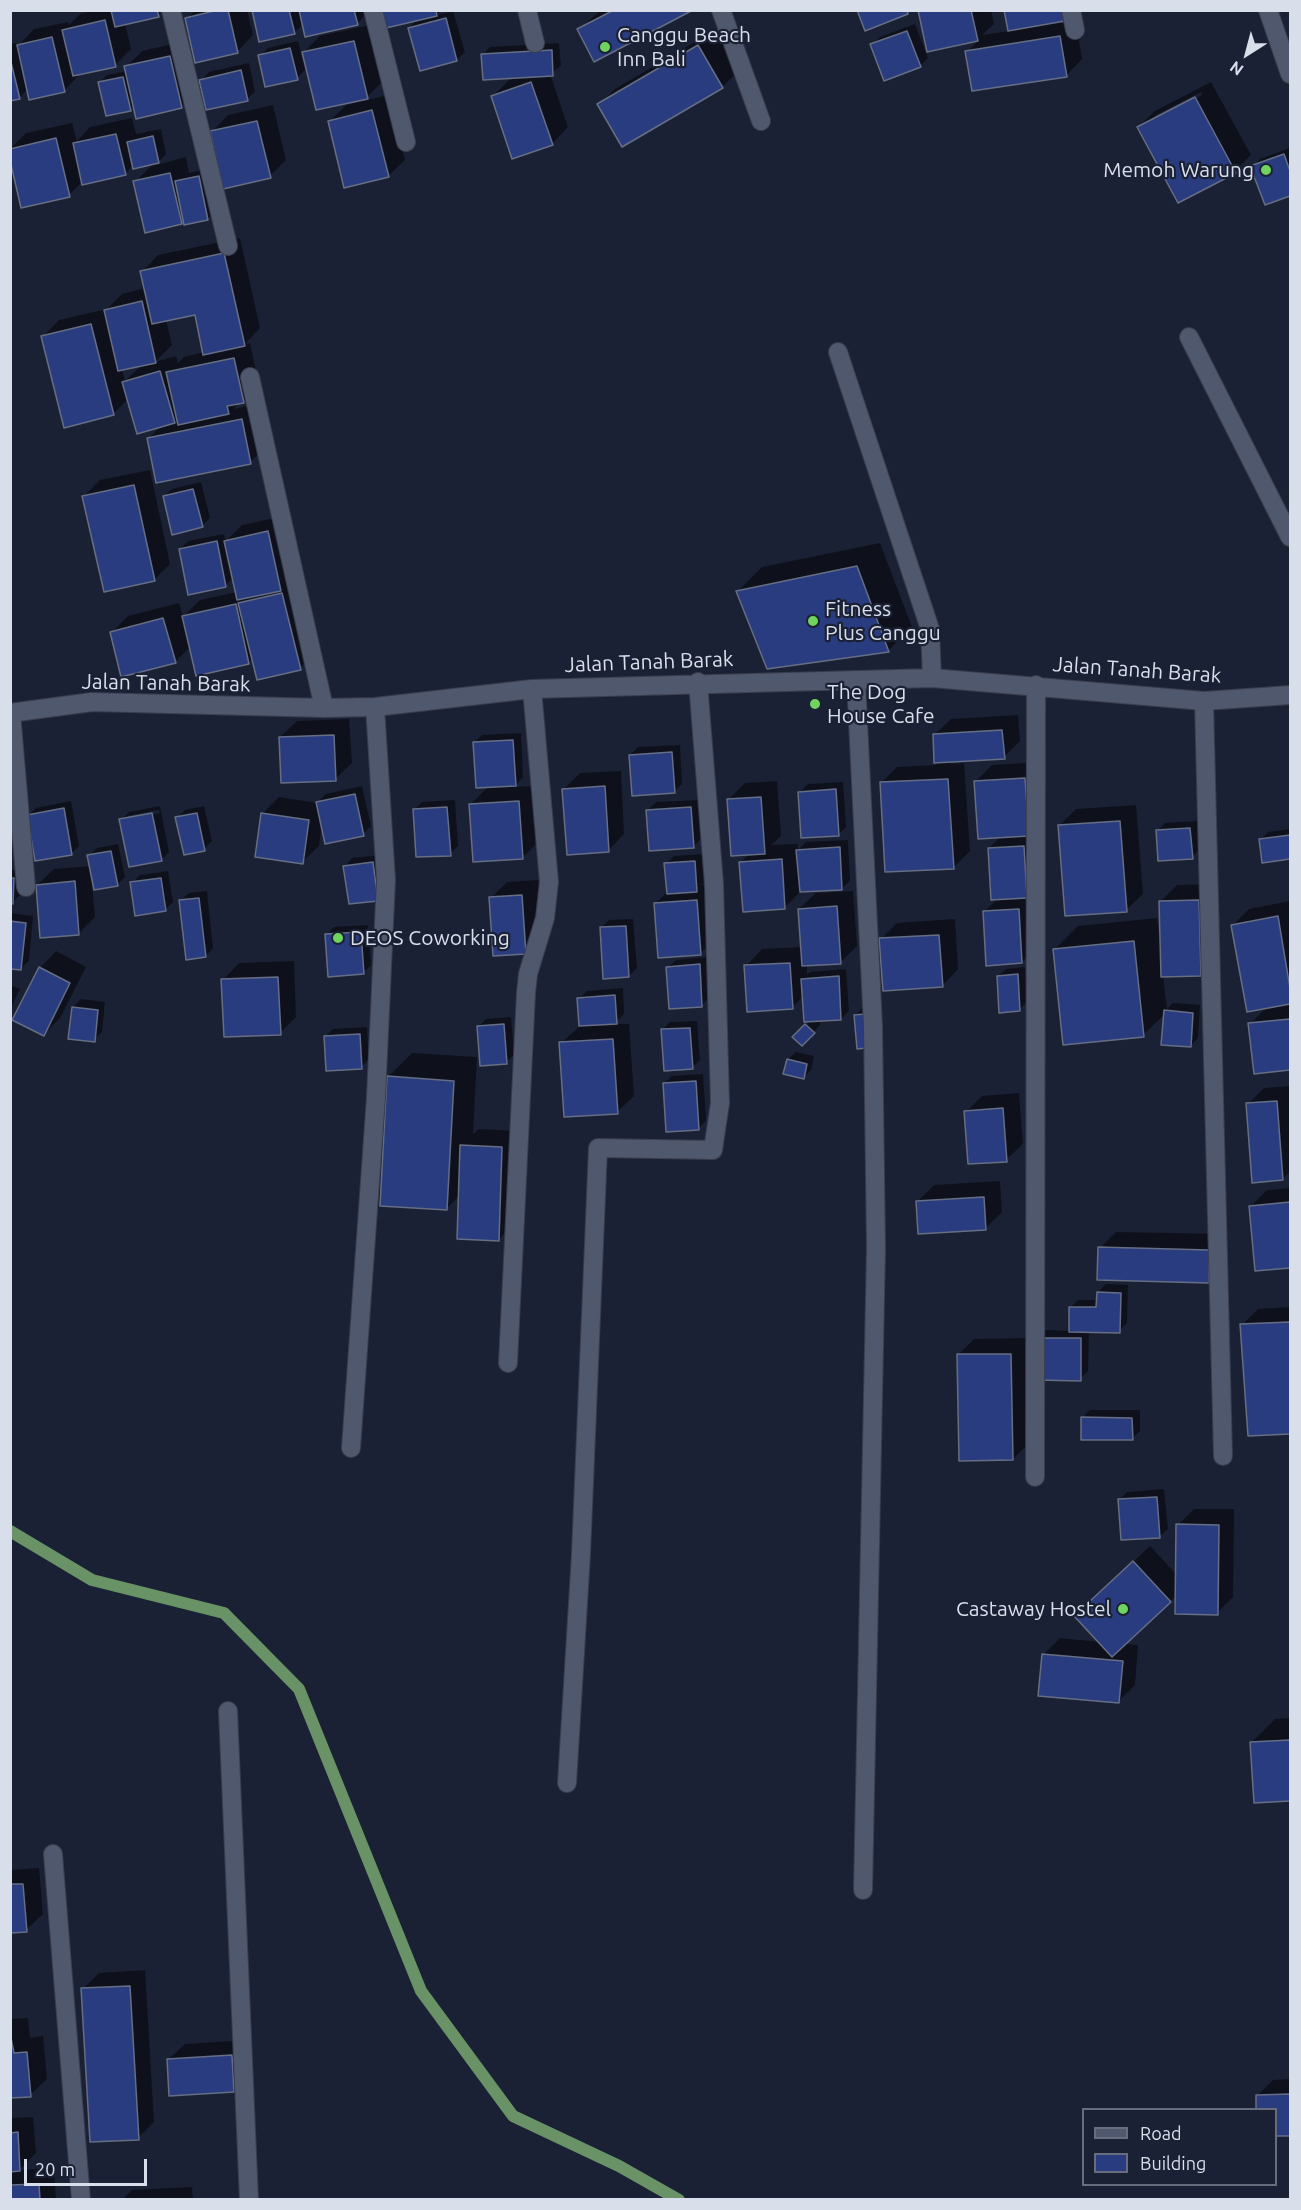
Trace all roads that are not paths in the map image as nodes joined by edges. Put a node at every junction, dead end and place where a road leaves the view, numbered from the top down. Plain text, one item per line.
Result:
1 (171, 10) edge
2 (373, 10) edge
3 (527, 10) edge
4 (721, 10) edge
5 (1071, 10) edge
6 (1268, 10) edge
7 (1075, 30) dead end
8 (535, 43) dead end
9 (1290, 74) edge
10 (761, 121) dead end
11 (406, 142) dead end
12 (228, 246) dead end
13 (1189, 337) dead end
14 (838, 352) dead end
15 (250, 377) dead end
16 (1290, 537) edge
17 (932, 678) junction
18 (856, 681) junction
19 (698, 682) junction
20 (1036, 685) junction
21 (532, 689) junction
22 (1290, 695) edge
23 (1204, 700) junction
24 (375, 707) junction
25 (324, 708) junction
26 (11, 713) edge
27 (26, 887) dead end
28 (508, 1363) dead end
29 (351, 1448) dead end
30 (1223, 1456) dead end
31 (1035, 1477) dead end
32 (228, 1711) dead end
33 (567, 1784) dead end
34 (53, 1854) dead end
35 (863, 1890) dead end
36 (81, 2199) edge
37 (249, 2199) edge

1 - 12 street
2 - 11 street
3 - 8 street
4 - 10 street
5 - 7 street
6 - 9 street
13 - 16 street
14 - 17 street
15 - 25 street
17 - 18 street, Jalan Tanah Barak
17 - 20 street, Jalan Tanah Barak
18 - 19 street, Jalan Tanah Barak
18 - 35 street
19 - 21 street, Jalan Tanah Barak
19 - 33 street
20 - 23 street, Jalan Tanah Barak
20 - 31 street
21 - 24 street, Jalan Tanah Barak
21 - 28 street
22 - 23 street, Jalan Tanah Barak
23 - 30 street
24 - 25 street, Jalan Tanah Barak
24 - 29 street
25 - 26 street, Jalan Tanah Barak
26 - 27 street
32 - 37 street
34 - 36 street

